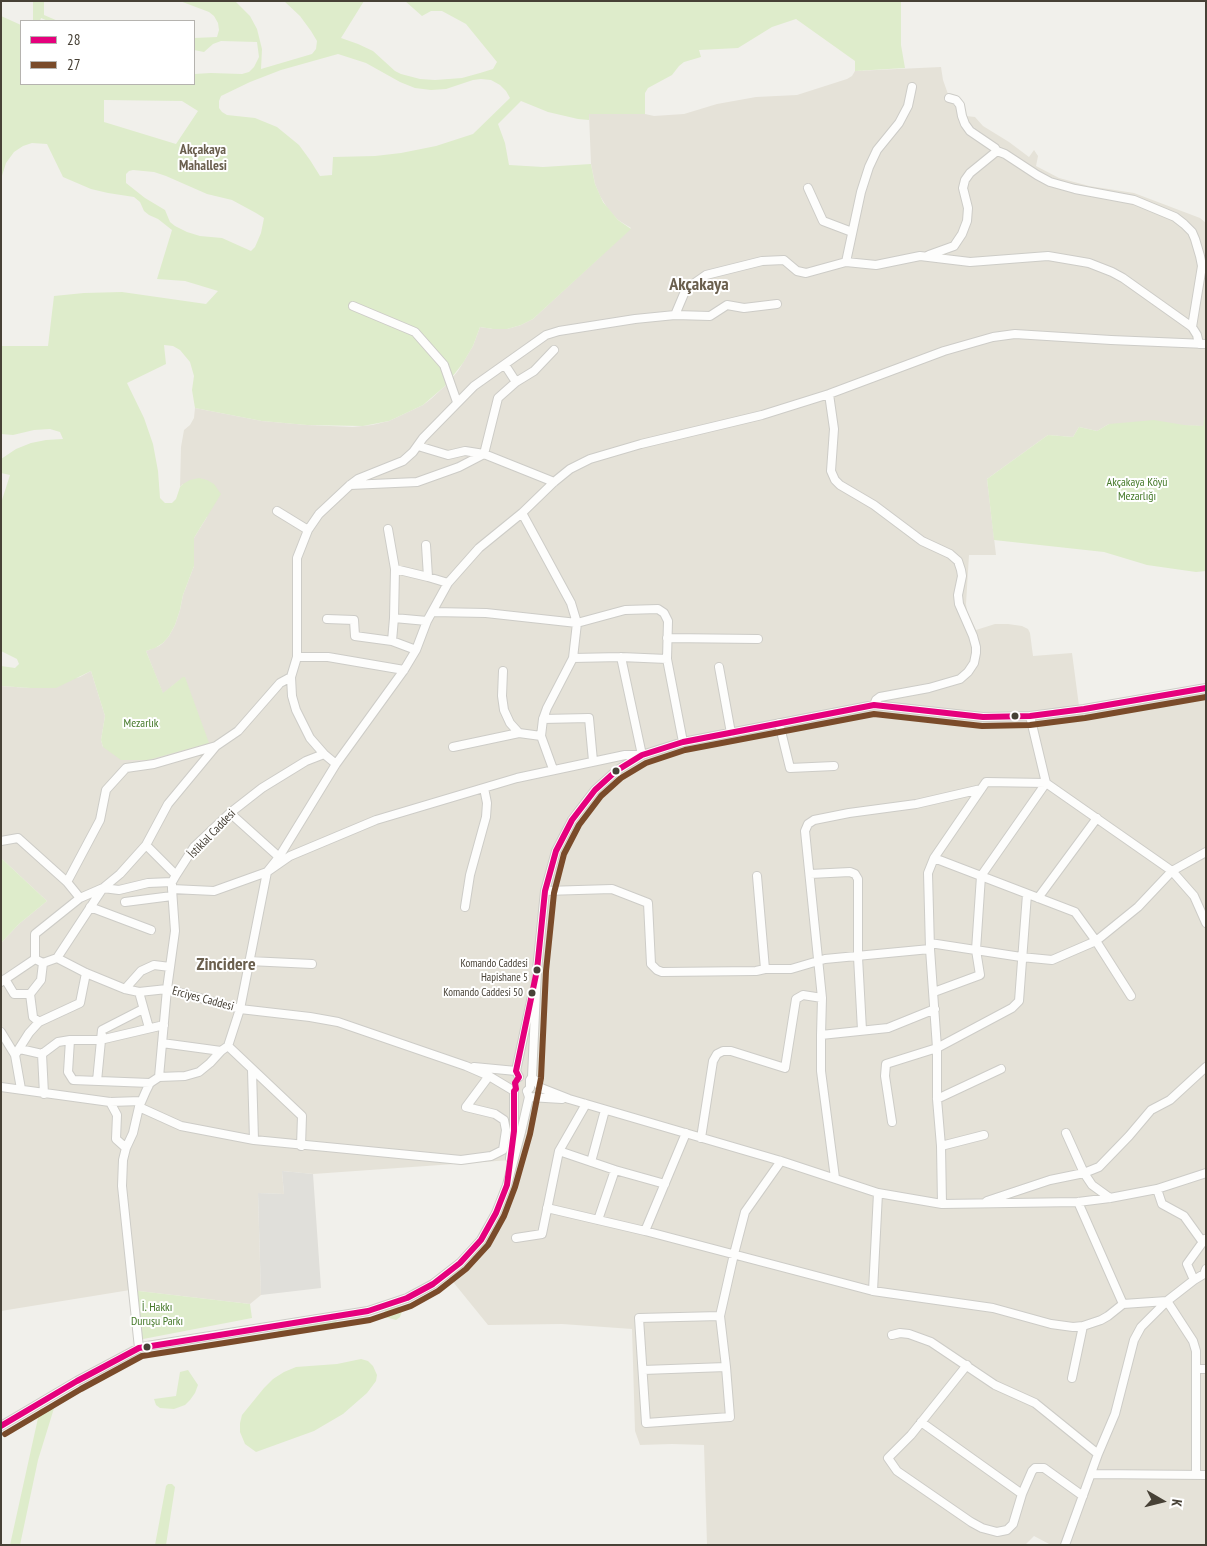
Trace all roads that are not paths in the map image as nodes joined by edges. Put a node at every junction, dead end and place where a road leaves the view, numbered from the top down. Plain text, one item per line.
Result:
1 (912, 87) dead end
2 (949, 98) dead end
3 (996, 151) junction
4 (808, 188) dead end
5 (852, 232) junction
6 (954, 246) junction
7 (928, 256) junction
8 (954, 260) junction
9 (846, 262) junction
10 (777, 304) dead end
11 (354, 306) dead end
12 (675, 315) junction
13 (1192, 327) junction
14 (1202, 344) edge
15 (554, 350) dead end
16 (505, 365) junction
17 (516, 382) junction
18 (829, 394) junction
19 (457, 402) junction
20 (418, 446) junction
21 (484, 454) junction
22 (554, 482) junction
23 (350, 485) junction
24 (277, 511) dead end
25 (522, 513) junction
26 (388, 529) dead end
27 (308, 530) junction
28 (426, 545) dead end
29 (396, 570) junction
30 (428, 576) junction
31 (448, 583) junction
32 (432, 612) junction
33 (394, 618) junction
34 (327, 619) dead end
35 (427, 621) junction
36 (577, 623) junction
37 (667, 638) junction
38 (758, 639) dead end
39 (392, 641) junction
40 (416, 650) junction
41 (296, 657) junction
42 (621, 657) junction
43 (573, 658) junction
44 (667, 659) junction
45 (719, 667) dead end
46 (404, 670) junction
47 (503, 671) dead end
48 (291, 677) junction
49 (1206, 688) edge
50 (874, 705) junction
51 (1030, 716) junction
52 (544, 718) junction
53 (779, 722) junction
54 (519, 733) junction
55 (731, 733) junction
56 (541, 736) junction
57 (683, 742) junction
58 (216, 746) junction
59 (453, 747) dead end
60 (324, 754) junction
61 (642, 755) junction
62 (592, 761) junction
63 (336, 764) junction
64 (834, 766) dead end
65 (553, 769) junction
66 (1046, 783) junction
67 (484, 788) junction
68 (981, 789) junction
69 (230, 813) junction
70 (1097, 818) junction
71 (1, 841) edge
72 (146, 845) junction
73 (1206, 852) edge
74 (279, 857) junction
75 (934, 858) junction
76 (1172, 871) junction
77 (267, 872) junction
78 (810, 874) junction
79 (757, 876) dead end
80 (981, 876) junction
81 (549, 877) junction
82 (66, 882) junction
83 (173, 886) junction
84 (103, 888) junction
85 (568, 889) junction
86 (544, 891) junction
87 (1027, 894) junction
88 (80, 898) junction
89 (1038, 898) junction
90 (125, 902) dead end
91 (90, 907) junction
92 (465, 907) dead end
93 (1206, 923) edge
94 (150, 930) dead end
95 (1096, 941) junction
96 (930, 946) junction
97 (976, 950) junction
98 (858, 957) junction
99 (1022, 957) junction
100 (57, 958) junction
101 (35, 959) junction
102 (248, 961) junction
103 (819, 961) junction
104 (43, 964) junction
105 (312, 964) dead end
106 (170, 967) junction
107 (765, 969) junction
108 (537, 970) junction
109 (86, 973) junction
110 (3, 981) edge
111 (124, 988) junction
112 (166, 989) junction
113 (139, 992) junction
114 (934, 992) junction
115 (30, 994) junction
116 (1131, 996) dead end
117 (822, 998) junction
118 (143, 1009) junction
119 (240, 1009) junction
120 (935, 1009) junction
121 (39, 1022) junction
122 (164, 1025) junction
123 (148, 1028) junction
124 (862, 1030) junction
125 (1, 1032) edge
126 (821, 1035) junction
127 (70, 1040) junction
128 (100, 1040) junction
129 (162, 1043) junction
130 (225, 1048) junction
131 (937, 1048) junction
132 (18, 1052) junction
133 (42, 1054) junction
134 (466, 1066) junction
135 (1206, 1067) edge
136 (1001, 1069) dead end
137 (252, 1070) junction
138 (518, 1074) junction
139 (489, 1076) junction
140 (159, 1077) junction
141 (531, 1079) junction
142 (97, 1081) junction
143 (150, 1083) junction
144 (1, 1087) edge
145 (20, 1089) junction
146 (515, 1090) junction
147 (44, 1094) junction
148 (528, 1094) junction
149 (569, 1099) junction
150 (937, 1099) junction
151 (110, 1102) junction
152 (140, 1104) junction
153 (586, 1104) junction
154 (605, 1110) junction
155 (892, 1122) dead end
156 (686, 1133) junction
157 (1066, 1133) dead end
158 (984, 1136) dead end
159 (701, 1138) junction
160 (254, 1140) junction
161 (301, 1146) junction
162 (941, 1146) junction
163 (126, 1148) junction
164 (559, 1151) junction
165 (781, 1161) junction
166 (591, 1162) junction
167 (615, 1170) junction
168 (1084, 1173) junction
169 (1206, 1173) edge
170 (835, 1178) junction
171 (665, 1184) junction
172 (507, 1185) junction
173 (1157, 1189) junction
174 (878, 1193) junction
175 (1110, 1198) junction
176 (1078, 1202) junction
177 (942, 1204) junction
178 (981, 1204) junction
179 (547, 1208) junction
180 (598, 1220) junction
181 (645, 1231) junction
182 (516, 1238) dead end
183 (1204, 1240) edge
184 (734, 1254) junction
185 (1205, 1274) edge
186 (1194, 1280) junction
187 (873, 1290) junction
188 (1167, 1301) junction
189 (1123, 1304) junction
190 (720, 1316) junction
191 (1084, 1326) junction
192 (892, 1335) dead end
193 (139, 1348) junction
194 (967, 1365) junction
195 (726, 1367) junction
196 (1196, 1369) junction
197 (1206, 1369) edge
198 (643, 1370) junction
199 (1072, 1378) dead end
200 (921, 1422) junction
201 (1, 1426) edge
202 (1098, 1454) junction
203 (1092, 1474) junction
204 (1196, 1474) junction
205 (1206, 1474) edge
206 (1022, 1494) junction
207 (1083, 1496) junction
208 (1065, 1545) edge

1 - 5 street
2 - 3 street
3 - 6 street
3 - 13 street
4 - 5 street
5 - 9 street
6 - 7 street
6 - 8 street
7 - 8 street
7 - 9 street
8 - 13 street
9 - 12 street
10 - 12 street
11 - 19 street
12 - 16 street
13 - 14 street
14 - 18 street
15 - 17 street
16 - 17 street
16 - 19 street
17 - 21 street
18 - 22 street
18 - 50 street
19 - 20 street
20 - 21 street
20 - 23 street
21 - 22 street
21 - 23 street
22 - 25 street
23 - 27 street
24 - 27 street
25 - 31 street
25 - 36 street
26 - 29 street
27 - 41 street
28 - 30 street
29 - 30 street
29 - 33 street
30 - 31 street
31 - 32 street
32 - 35 street
32 - 36 street
33 - 35 street
33 - 39 street
34 - 39 street
35 - 40 street
36 - 37 street
36 - 43 street
37 - 38 street
37 - 44 street
39 - 40 street
40 - 46 street
41 - 46 street
41 - 48 street
42 - 43 street
42 - 44 street
42 - 61 street
43 - 52 street
44 - 57 street
45 - 55 street
46 - 63 street
47 - 54 street
48 - 58 street
48 - 60 street
49 - 51 street
50 - 51 street
50 - 53 street
51 - 66 street
52 - 56 street
52 - 62 street
53 - 55 street
53 - 64 street
54 - 56 street
54 - 59 street
55 - 57 street
56 - 65 street
57 - 61 street
58 - 72 street
58 - 82 street
60 - 63 street
60 - 69 street, İstiklal Caddesi
61 - 62 street
61 - 81 street
62 - 65 street
63 - 74 street
65 - 67 street
66 - 68 street
66 - 70 street
66 - 80 street
67 - 77 street
67 - 92 street
68 - 75 street
68 - 78 street
69 - 74 street
69 - 83 street, İstiklal Caddesi
70 - 76 street
70 - 89 street
71 - 82 street
72 - 83 street
72 - 84 street
73 - 76 street
74 - 77 street
75 - 80 street
75 - 96 street
76 - 93 street
76 - 95 street
77 - 83 street
77 - 102 street
78 - 98 street
78 - 103 street
79 - 107 street
80 - 87 street
80 - 97 street
81 - 85 street
81 - 86 street
82 - 88 street
83 - 84 street
83 - 90 street
83 - 106 street
84 - 88 street
84 - 91 street
85 - 86 street
85 - 107 street
86 - 108 street
87 - 89 street
87 - 99 street
88 - 101 street
89 - 95 street
91 - 94 street
91 - 100 street
95 - 99 street
95 - 116 street
96 - 97 street
96 - 98 street
96 - 114 street
97 - 99 street
97 - 114 street
98 - 103 street
98 - 124 street
99 - 131 street
100 - 104 street
100 - 109 street
101 - 104 street
101 - 110 street
102 - 105 street
102 - 119 street
103 - 107 street
103 - 117 street
104 - 115 street
106 - 111 street
106 - 112 street
108 - 138 street
108 - 141 street
109 - 111 street
109 - 121 street
110 - 115 street
111 - 113 street
112 - 113 street
112 - 119 street, Erciyes Caddesi
112 - 122 street
113 - 118 street
114 - 120 street
115 - 121 street
117 - 126 street
117 - 159 street
118 - 123 street
118 - 128 street
119 - 130 street
119 - 134 street, Erciyes Caddesi
120 - 124 street
120 - 131 street
121 - 132 street
122 - 123 street
122 - 129 street
123 - 128 street
124 - 126 street
125 - 132 street
126 - 170 street
127 - 128 street
127 - 133 street
127 - 142 street
128 - 142 street
129 - 130 street
129 - 140 street
130 - 137 street
130 - 140 street
131 - 150 street
131 - 155 street
132 - 133 street
132 - 145 street
133 - 147 street
134 - 138 street
134 - 139 street
135 - 168 street
136 - 150 street
137 - 160 street
137 - 161 street
138 - 141 street
138 - 146 street
139 - 146 street
139 - 161 street
140 - 143 street
141 - 148 street
141 - 149 street
142 - 143 street
143 - 152 street
144 - 145 street
145 - 147 street
146 - 148 street
146 - 172 street
147 - 151 street
148 - 149 street
148 - 172 street
149 - 153 street
150 - 162 street
151 - 152 street
151 - 163 street
152 - 160 street
152 - 163 street
153 - 154 street
153 - 164 street
154 - 156 street
154 - 166 street
156 - 159 street
156 - 171 street
157 - 168 street
158 - 162 street
159 - 165 street
160 - 161 street
162 - 177 street
163 - 193 street
164 - 166 street
164 - 179 street
165 - 170 street
165 - 184 street
166 - 167 street
167 - 171 street
167 - 180 street
168 - 175 street
168 - 178 street
169 - 173 street
170 - 174 street
171 - 181 street
172 - 193 street
173 - 175 street
173 - 183 street
174 - 177 street
174 - 187 street
175 - 176 street
176 - 178 street
176 - 189 street
177 - 178 street
179 - 180 street
179 - 182 street
180 - 181 street
181 - 184 street
183 - 186 street
184 - 187 street
184 - 190 street
185 - 186 street
186 - 188 street
187 - 191 street
188 - 189 street
188 - 196 street
188 - 202 street
189 - 191 street
190 - 195 street
190 - 198 street
191 - 199 street
192 - 194 street
193 - 201 street
194 - 200 street
194 - 202 street
195 - 198 street
195 - 198 street
196 - 197 street
196 - 204 street
200 - 206 street
200 - 206 street
202 - 203 street
203 - 204 street
203 - 207 street
204 - 205 street
206 - 207 street
207 - 208 street

